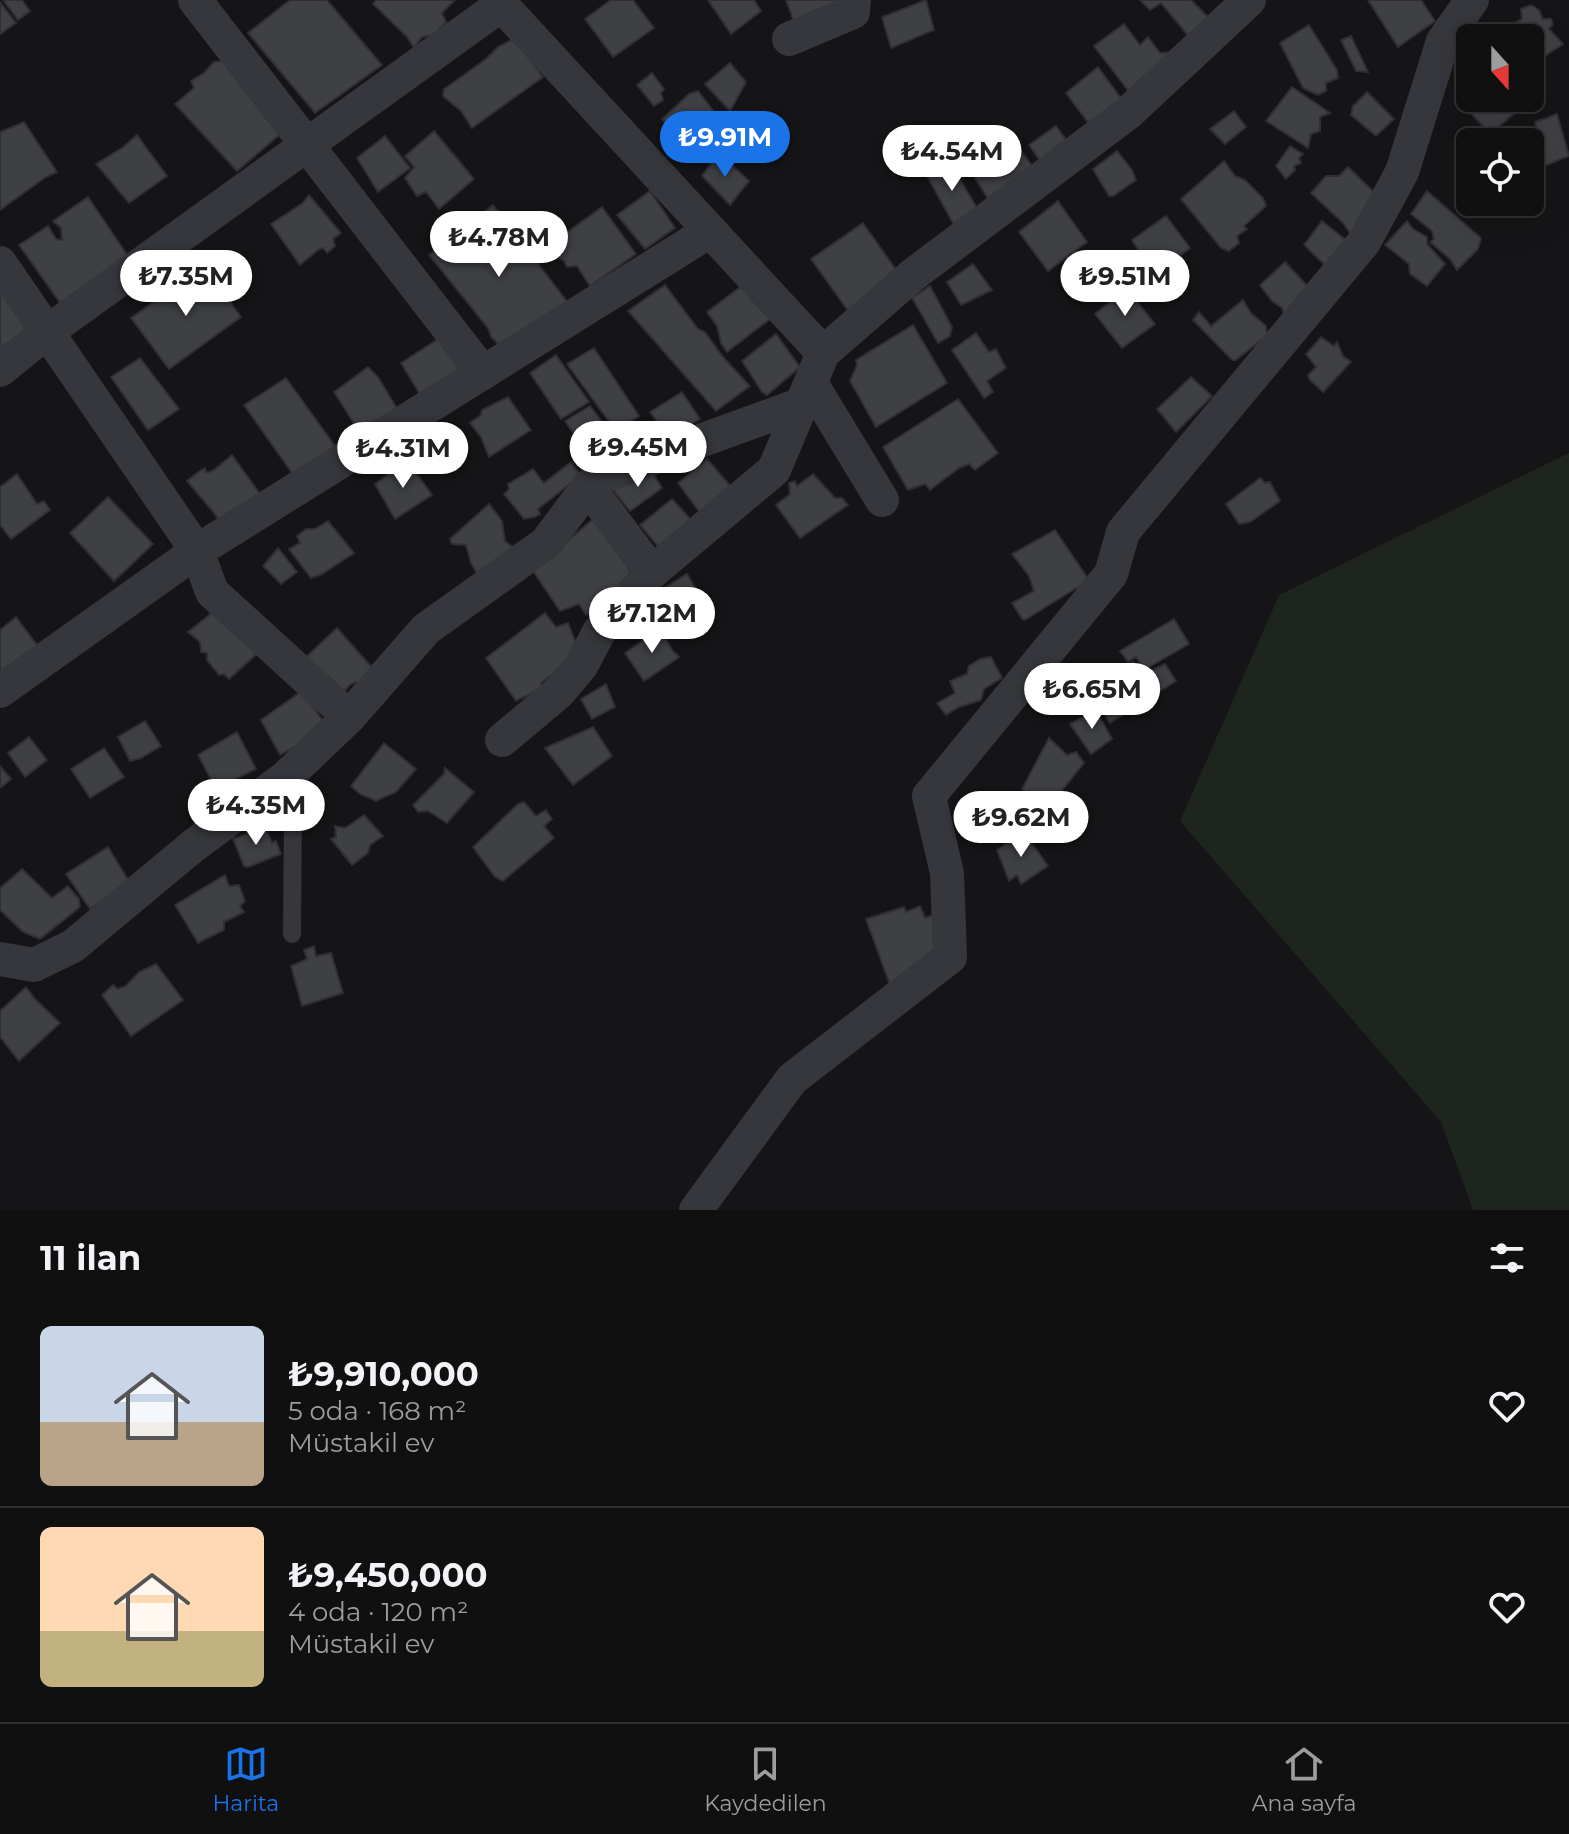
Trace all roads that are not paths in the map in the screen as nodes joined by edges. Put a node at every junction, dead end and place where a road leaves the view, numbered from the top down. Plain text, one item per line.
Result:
1 (195, 0) edge
2 (854, 0) edge
3 (1472, 0) edge
4 (499, 2) edge
5 (1237, 3) edge
6 (789, 39) dead end
7 (308, 144) junction
8 (710, 231) junction
9 (0, 263) edge
10 (47, 332) junction
11 (0, 370) edge
12 (483, 373) junction
13 (812, 380) junction
14 (588, 487) junction
15 (882, 500) dead end
16 (197, 551) junction
17 (652, 572) junction
18 (0, 691) edge
19 (349, 717) junction
20 (502, 740) dead end
21 (285, 778) junction
22 (292, 934) dead end
23 (0, 959) edge
24 (696, 1210) edge

1 - 7 street
2 - 6 street
3 - 24 street
4 - 7 street
4 - 8 street
5 - 13 street
7 - 10 street
7 - 12 street
8 - 12 street
8 - 13 street
9 - 10 street
10 - 11 street
10 - 16 street
12 - 16 street
13 - 14 street
13 - 15 street
13 - 17 street
14 - 17 street
14 - 19 street
16 - 18 street
16 - 19 street
17 - 20 street
19 - 21 street
21 - 22 lane
21 - 23 street

